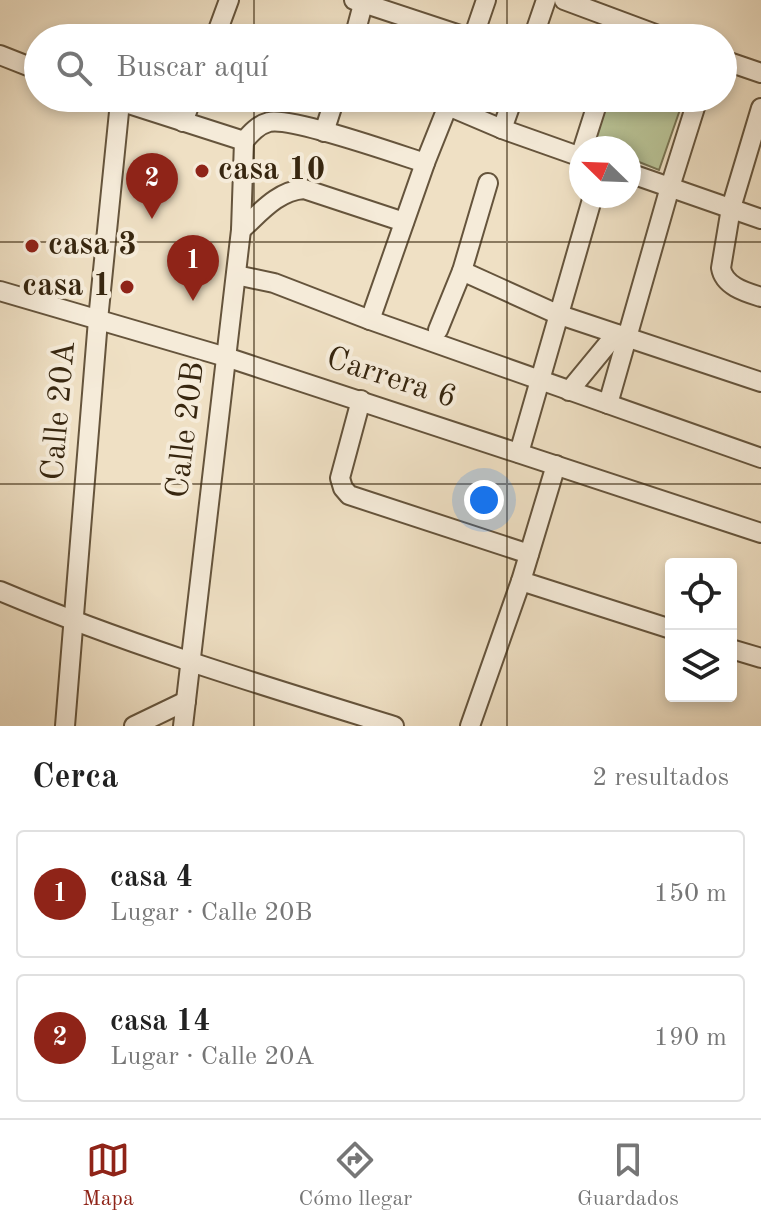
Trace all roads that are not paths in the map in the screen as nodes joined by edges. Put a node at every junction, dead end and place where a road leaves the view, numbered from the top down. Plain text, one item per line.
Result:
1 (229, 0) edge
2 (486, 0) edge
3 (546, 0) edge
4 (564, 0) edge
5 (359, 2) edge
6 (604, 6) edge
7 (220, 24) edge
8 (356, 24) edge
9 (427, 24) edge
10 (477, 24) edge
11 (538, 24) edge
12 (617, 24) edge
13 (0, 55) edge
14 (24, 64) edge
15 (737, 65) edge
16 (761, 73) edge
17 (761, 108) edge
18 (113, 112) edge
19 (152, 112) edge
20 (187, 112) edge
21 (330, 112) edge
22 (446, 112) edge
23 (470, 112) edge
24 (508, 112) edge
25 (595, 112) edge
26 (694, 112) edge
27 (183, 122) junction
28 (502, 129) junction
29 (324, 132) junction
30 (587, 136) edge
31 (244, 141) junction
32 (569, 152) edge
33 (425, 163) junction
34 (641, 177) edge
35 (488, 183) dead end
36 (670, 187) junction
37 (589, 208) edge
38 (731, 208) junction
39 (761, 219) edge
40 (404, 222) junction
41 (241, 230) junction
42 (462, 271) junction
43 (236, 275) junction
44 (0, 291) edge
45 (761, 297) edge
46 (557, 314) junction
47 (98, 320) junction
48 (370, 320) junction
49 (438, 330) dead end
50 (622, 336) junction
51 (226, 357) junction
52 (539, 379) junction
53 (761, 382) edge
54 (569, 391) junction
55 (361, 400) junction
56 (608, 404) junction
57 (519, 453) junction
58 (761, 458) edge
59 (556, 465) junction
60 (759, 527) edge
61 (529, 554) junction
62 (521, 581) junction
63 (0, 591) edge
64 (73, 622) junction
65 (665, 627) edge
66 (737, 651) edge
67 (761, 658) edge
68 (190, 663) junction
69 (186, 701) junction
70 (65, 726) edge
71 (134, 726) edge
72 (183, 726) edge
73 (394, 726) edge
74 (470, 726) edge

1 - 7 street
2 - 10 street
3 - 11 street
4 - 6 street
5 - 8 street
5 - 9 street
6 - 12 street
13 - 14 street
15 - 16 street
17 - 38 street
18 - 47 street, Calle 20A
19 - 27 street
20 - 27 street
21 - 29 street
22 - 33 street
23 - 28 street
24 - 28 street
25 - 30 street
26 - 36 street
27 - 31 street
28 - 32 street
29 - 31 street
29 - 33 street
31 - 41 street, Calle 20B
33 - 40 street
34 - 36 street
35 - 42 street
36 - 38 street
36 - 50 street
37 - 46 street
38 - 39 street
38 - 45 street
40 - 41 street
40 - 48 street
41 - 43 street, Calle 20B
42 - 46 street
42 - 49 street
43 - 48 street
43 - 51 street, Calle 20B
44 - 47 street, Carrera 6
46 - 50 street
46 - 52 street
47 - 51 street, Carrera 6
47 - 64 street, Calle 20A
48 - 52 street
50 - 53 street
50 - 54 street
50 - 56 street
51 - 55 street, Carrera 6
51 - 68 street, Calle 20B
52 - 54 street
52 - 57 street
54 - 56 street
55 - 57 street, Carrera 6
55 - 61 street
56 - 58 street
57 - 59 street, Carrera 6
59 - 60 street, Carrera 6
59 - 61 street
61 - 62 street
62 - 65 street
62 - 74 street
63 - 64 street
64 - 68 street
64 - 70 street, Calle 20A
66 - 67 street
68 - 69 street, Calle 20B
68 - 73 street
69 - 71 street
69 - 72 street, Calle 20B

